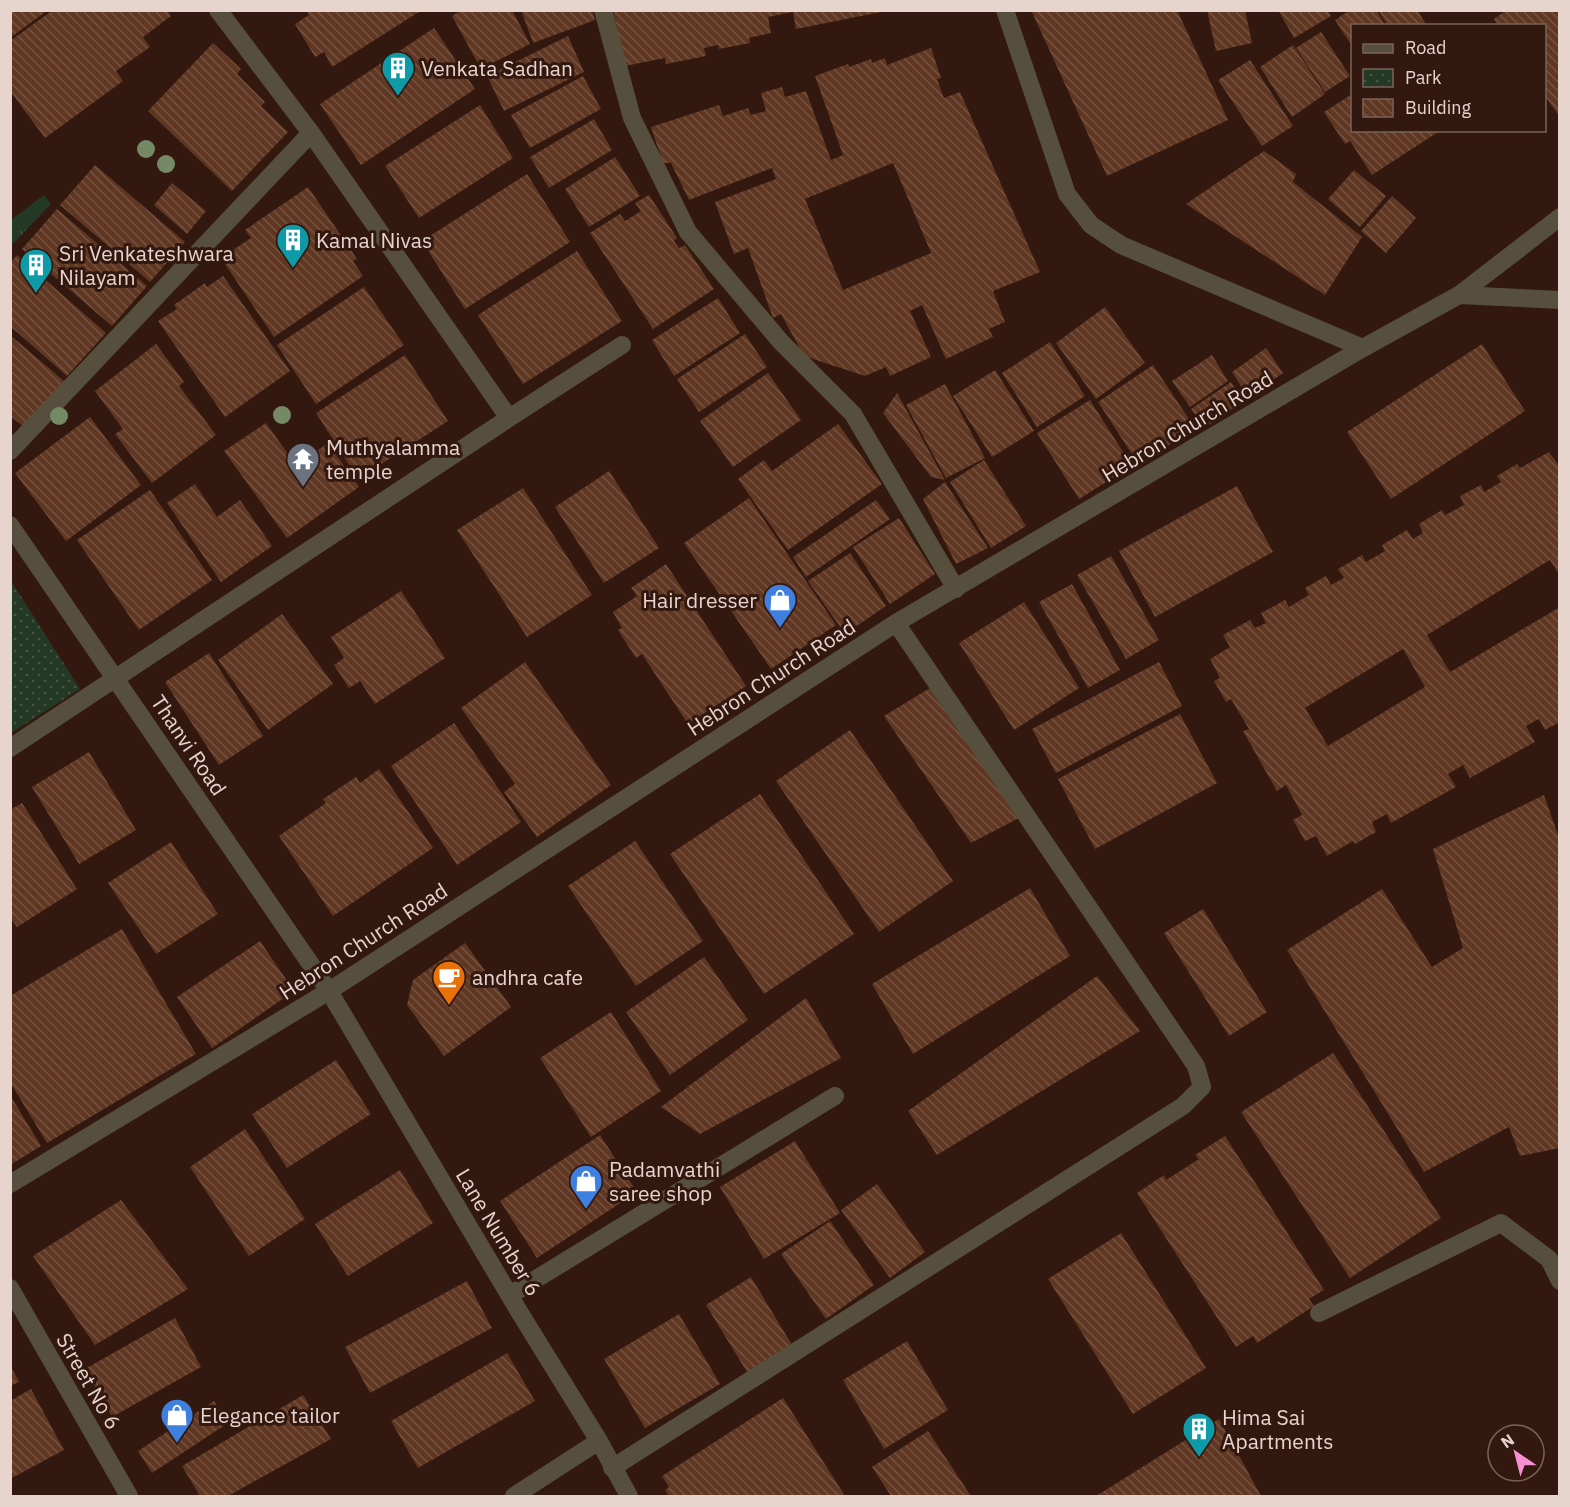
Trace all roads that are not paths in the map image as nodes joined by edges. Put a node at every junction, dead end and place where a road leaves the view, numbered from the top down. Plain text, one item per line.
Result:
1 (218, 10) edge
2 (603, 10) edge
3 (1005, 10) edge
4 (311, 133) junction
5 (1560, 217) edge
6 (1459, 296) junction
7 (1560, 300) edge
8 (622, 345) dead end
9 (1364, 348) junction
10 (509, 418) junction
11 (10, 451) edge
12 (10, 525) edge
13 (956, 589) junction
14 (896, 623) junction
15 (116, 679) junction
16 (10, 748) edge
17 (329, 991) junction
18 (835, 1096) dead end
19 (10, 1184) edge
20 (1560, 1281) edge
21 (10, 1288) edge
22 (510, 1295) junction
23 (1319, 1313) dead end
24 (599, 1441) junction
25 (612, 1468) junction
26 (129, 1497) edge
27 (514, 1497) edge
28 (629, 1497) edge

1 - 4 street
2 - 13 street
3 - 9 street
4 - 10 street
4 - 11 street
5 - 6 street, Hebron Church Road
6 - 7 street
6 - 9 street, Hebron Church Road
8 - 10 street
9 - 13 street, Hebron Church Road
10 - 15 street
12 - 15 street, Thanvi Road
13 - 14 street, Hebron Church Road
14 - 17 street, Hebron Church Road
14 - 25 street
15 - 16 street
15 - 17 street, Thanvi Road
17 - 19 street, Hebron Church Road
17 - 22 street, Lane Number 6
18 - 22 street
20 - 23 street
21 - 26 street, Street No 6
22 - 24 street, Lane Number 6
24 - 25 street, Lane Number 6
24 - 27 street
25 - 28 street, Lane Number 6

